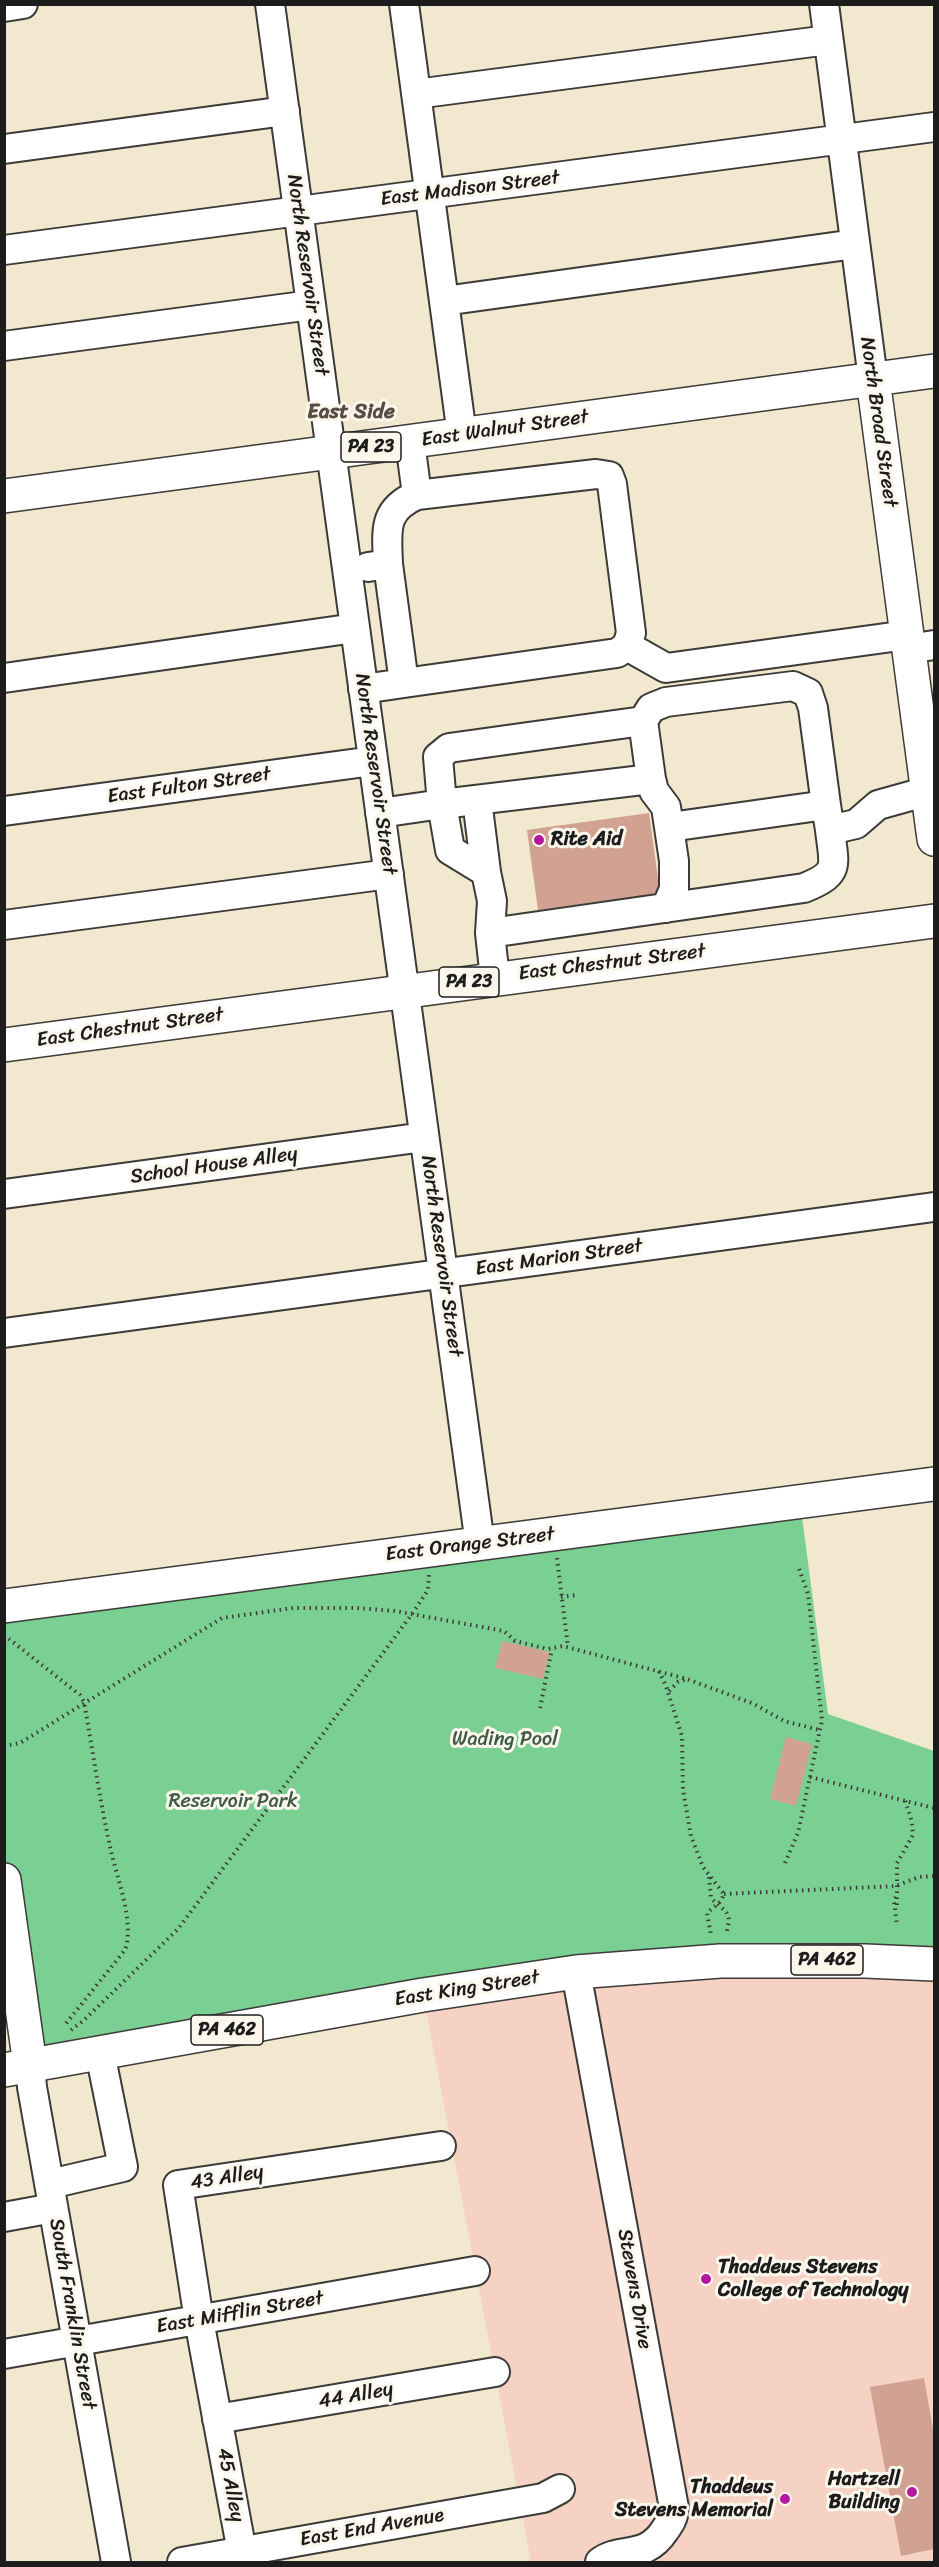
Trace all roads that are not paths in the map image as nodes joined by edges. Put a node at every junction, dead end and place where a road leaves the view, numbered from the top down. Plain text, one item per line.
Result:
1 (23, 4) edge
2 (270, 4) edge
3 (404, 4) edge
4 (824, 4) edge
5 (4, 7) edge
6 (828, 40) junction
7 (416, 94) junction
8 (285, 111) junction
9 (934, 127) edge
10 (841, 140) junction
11 (4, 149) edge
12 (429, 194) junction
13 (298, 211) junction
14 (855, 244) junction
15 (4, 250) edge
16 (444, 301) junction
17 (311, 305) junction
18 (4, 346) edge
19 (934, 371) edge
20 (873, 380) junction
21 (462, 435) junction
22 (410, 442) junction
23 (331, 452) junction
24 (417, 495) junction
25 (4, 496) edge
26 (388, 564) junction
27 (347, 570) junction
28 (355, 628) junction
29 (917, 643) edge
30 (627, 646) junction
31 (4, 678) edge
32 (404, 683) junction
33 (363, 689) junction
34 (643, 721) junction
35 (373, 761) junction
36 (653, 785) junction
37 (928, 792) junction
38 (477, 800) junction
39 (442, 804) junction
40 (4, 811) edge
41 (380, 813) junction
42 (828, 818) junction
43 (670, 827) junction
44 (934, 839) edge
45 (486, 872) junction
46 (388, 874) junction
47 (666, 908) junction
48 (934, 921) edge
49 (4, 926) edge
50 (503, 931) junction
51 (495, 978) junction
52 (404, 991) junction
53 (4, 1045) edge
54 (424, 1137) junction
55 (4, 1194) edge
56 (934, 1207) edge
57 (443, 1274) junction
58 (4, 1333) edge
59 (934, 1484) edge
60 (480, 1544) junction
61 (4, 1606) edge
62 (4, 1880) edge
63 (934, 1964) edge
64 (576, 1972) junction
65 (100, 2053) junction
66 (17, 2068) edge
67 (441, 2146) dead end
68 (51, 2196) junction
69 (4, 2217) edge
70 (475, 2271) dead end
71 (199, 2320) junction
72 (77, 2342) junction
73 (4, 2354) edge
74 (495, 2372) dead end
75 (217, 2419) junction
76 (560, 2489) dead end
77 (242, 2552) junction
78 (116, 2562) edge
79 (182, 2562) edge
80 (600, 2562) edge

1 - 5 street
2 - 8 street, North Reservoir Street
3 - 7 street
4 - 6 street, North Broad Street
6 - 7 street
6 - 10 street, North Broad Street
7 - 12 street
8 - 11 street
8 - 13 street, North Reservoir Street
9 - 10 street, East Madison Street
10 - 12 street, East Madison Street
10 - 14 street, North Broad Street
12 - 13 street, East Madison Street
12 - 16 street
13 - 15 street, East Madison Street
13 - 17 street, North Reservoir Street
14 - 16 street
14 - 20 street, North Broad Street
16 - 21 street
17 - 18 street
17 - 23 street, North Reservoir Street
19 - 20 main road, East Walnut Street / PA 23
20 - 21 main road, East Walnut Street / PA 23
20 - 29 main road, North Broad Street
21 - 22 main road, East Walnut Street / PA 23
22 - 23 main road, East Walnut Street / PA 23
22 - 24 street
23 - 25 main road, East Walnut Street / PA 23
23 - 27 street, North Reservoir Street
24 - 26 street
24 - 30 street
26 - 27 street
26 - 32 street
27 - 28 street, North Reservoir Street
28 - 31 street
28 - 33 street, North Reservoir Street
29 - 30 street
29 - 37 main road, North Broad Street
30 - 32 street
32 - 33 street
33 - 35 street, North Reservoir Street
34 - 36 street
34 - 39 street
34 - 42 street
35 - 40 street, East Fulton Street
35 - 41 street, North Reservoir Street
36 - 38 street
36 - 43 street
37 - 42 street
37 - 44 main road, North Broad Street
38 - 39 street
38 - 45 street
39 - 41 street
39 - 45 street
41 - 46 street, North Reservoir Street
42 - 43 street
42 - 47 street
43 - 47 street
45 - 50 street
46 - 49 street
46 - 52 street, North Reservoir Street
47 - 50 street
48 - 51 main road, East Chestnut Street / PA 23
50 - 51 street
51 - 52 main road, East Chestnut Street / PA 23
52 - 53 main road, East Chestnut Street / PA 23
52 - 54 street, North Reservoir Street
54 - 55 street, School House Alley
54 - 57 street, North Reservoir Street
56 - 57 street, East Marion Street
57 - 58 street, East Marion Street
57 - 60 street, North Reservoir Street
59 - 60 main road, East Orange Street
60 - 61 main road, East Orange Street
62 - 66 main road
63 - 64 main road, East King Street / PA 462
64 - 65 main road, East King Street / PA 462
64 - 80 street, Stevens Drive
65 - 66 main road, East King Street / PA 462
65 - 68 street
66 - 68 street, South Franklin Street
67 - 71 street, 43 Alley
68 - 69 street
68 - 72 street, South Franklin Street
70 - 71 street, East Mifflin Street
71 - 72 street, East Mifflin Street
71 - 75 street, 43 Alley
72 - 73 street, East Mifflin Street
72 - 78 street, South Franklin Street
74 - 75 street, 44 Alley
75 - 77 street, 45 Alley
76 - 77 street, East End Avenue
77 - 79 street, East End Avenue

